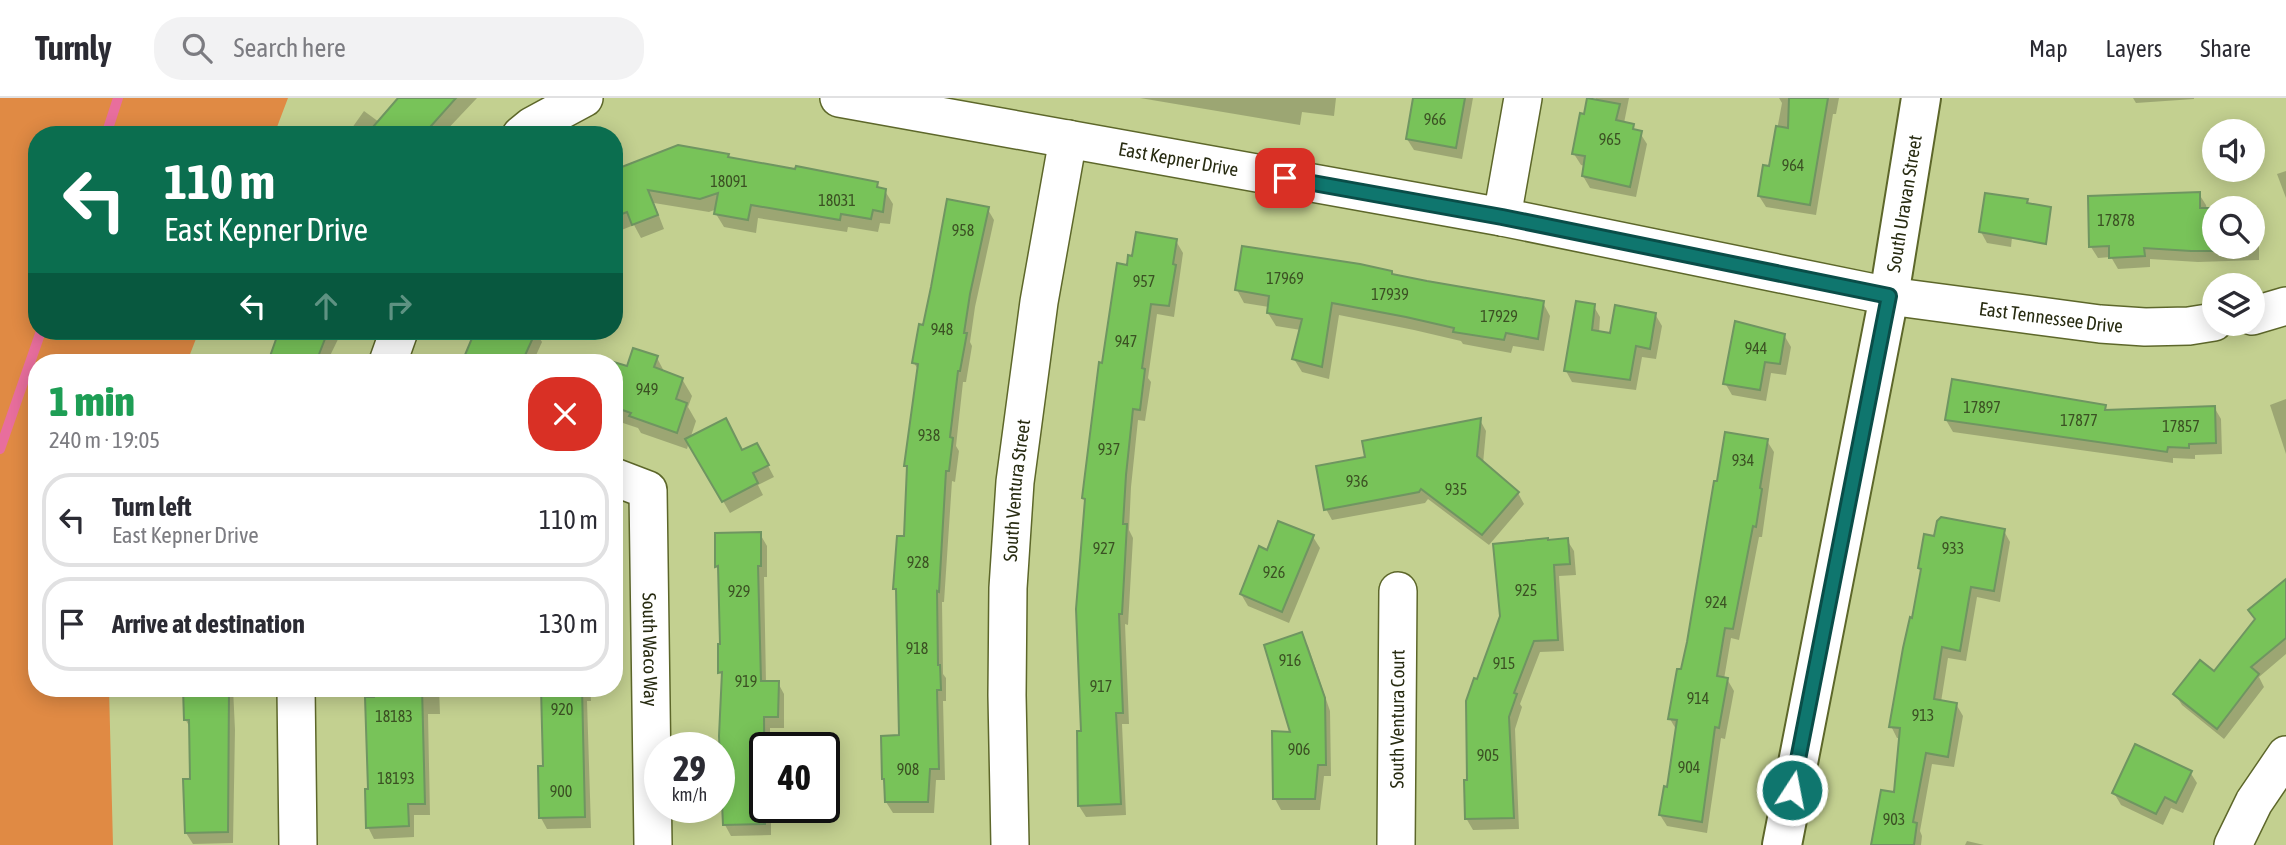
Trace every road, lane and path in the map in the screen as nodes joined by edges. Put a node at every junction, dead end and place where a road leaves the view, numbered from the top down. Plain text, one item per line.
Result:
1 (584, 98) edge
2 (839, 98) edge
3 (1523, 98) edge
4 (1921, 98) edge
5 (533, 126) edge
6 (1068, 139) junction
7 (1502, 217) junction
8 (1889, 296) junction
9 (2286, 306) edge
10 (2265, 312) edge
11 (2202, 324) edge
12 (623, 480) edge
13 (1398, 592) dead end
14 (296, 697) edge
15 (2286, 755) edge
16 (298, 845) edge
17 (653, 845) edge
18 (1010, 845) edge
19 (1396, 845) edge
20 (1782, 845) edge
21 (2233, 845) edge

1 - 5 street
2 - 6 street, East Kepner Drive
3 - 7 street
4 - 8 street, South Uravan Street
6 - 7 street, East Kepner Drive
6 - 18 street, South Ventura Street
7 - 8 street, East Kepner Drive
8 - 11 street, East Tennessee Drive
8 - 20 street, South Uravan Street
9 - 10 street
12 - 17 street, South Waco Way
13 - 19 street, South Ventura Court
14 - 16 street
15 - 21 street

